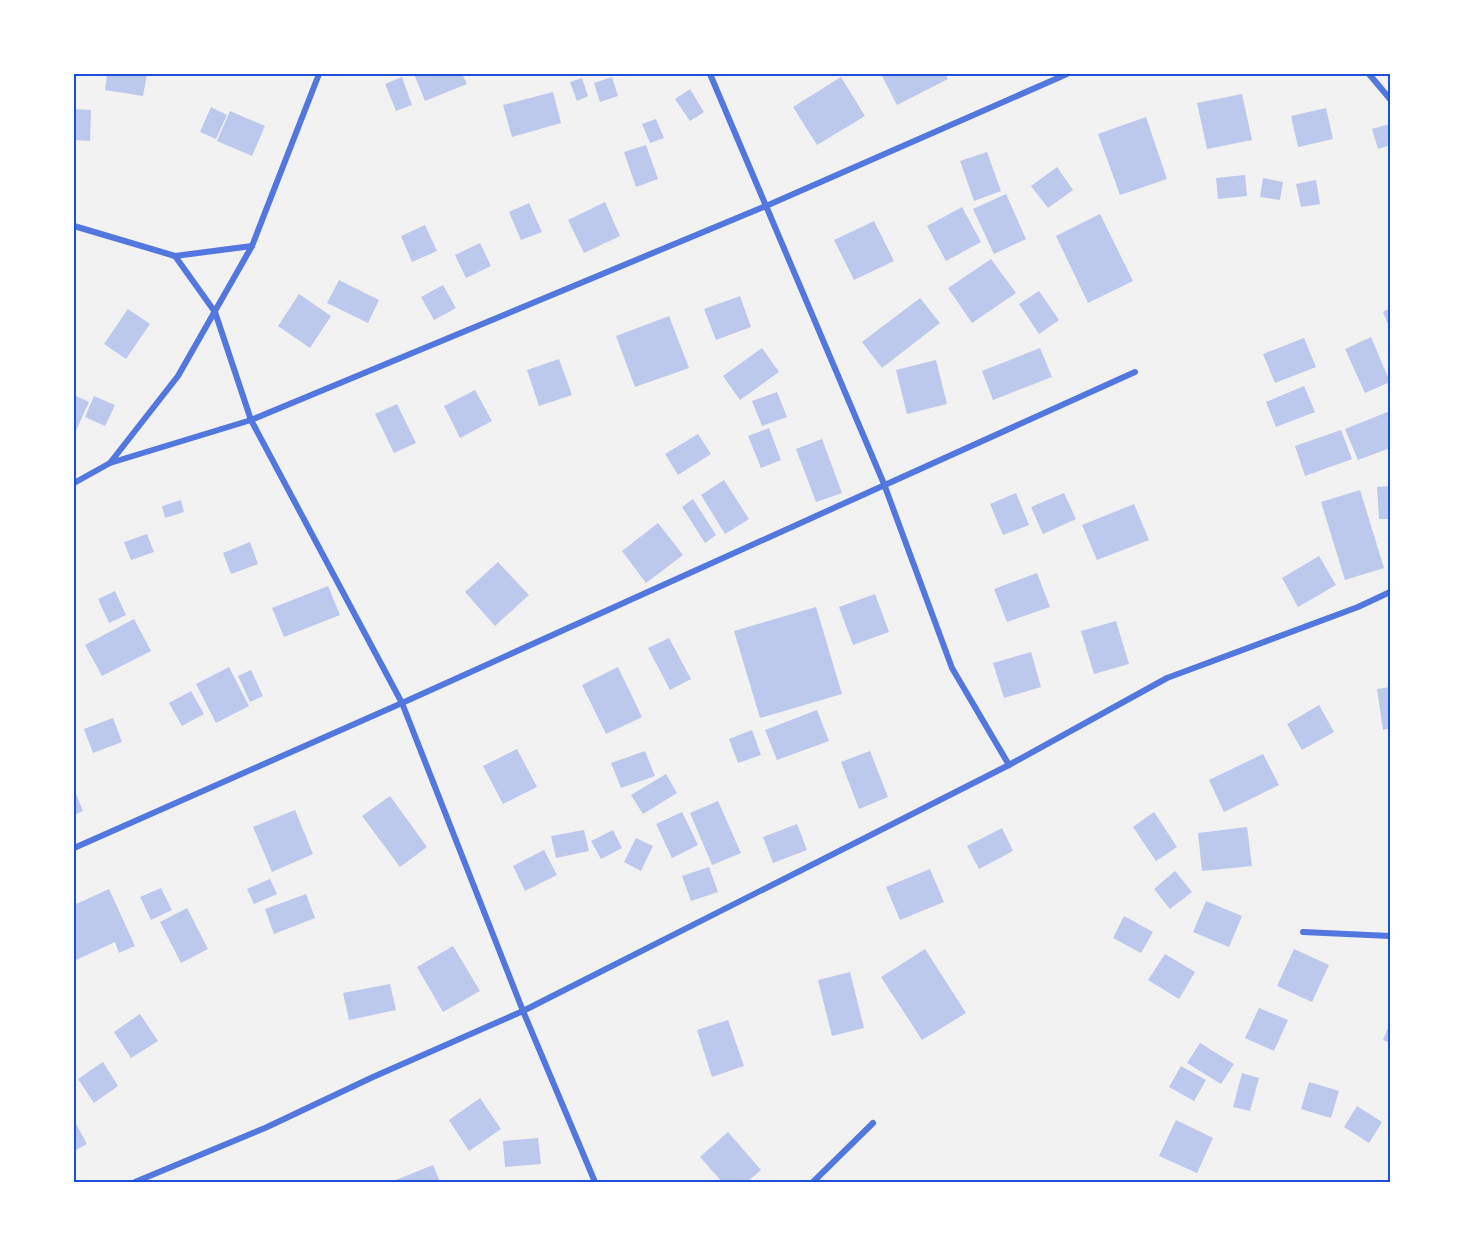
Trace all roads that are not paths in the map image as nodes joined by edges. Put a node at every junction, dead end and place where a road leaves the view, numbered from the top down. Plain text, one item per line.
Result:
1 (319, 74) edge
2 (711, 74) edge
3 (1067, 74) edge
4 (1369, 74) edge
5 (1390, 99) edge
6 (766, 206) junction
7 (74, 226) edge
8 (252, 246) junction
9 (174, 256) junction
10 (215, 312) junction
11 (1135, 372) dead end
12 (251, 420) junction
13 (110, 463) junction
14 (74, 483) edge
15 (884, 484) junction
16 (1390, 592) edge
17 (402, 703) junction
18 (1009, 765) junction
19 (74, 848) edge
20 (1303, 932) dead end
21 (1390, 936) edge
22 (523, 1011) junction
23 (873, 1123) dead end
24 (135, 1182) edge
25 (595, 1182) edge
26 (813, 1182) edge

1 - 8 street
2 - 6 street
3 - 6 street
4 - 5 street
6 - 12 street
6 - 15 street
7 - 9 street
8 - 9 street
8 - 10 street
9 - 10 street
10 - 12 street
10 - 13 street
11 - 15 street
12 - 13 street
12 - 17 street
13 - 14 street
15 - 17 street
15 - 18 street
16 - 18 street
17 - 19 street
17 - 22 street
18 - 22 street
20 - 21 street
22 - 24 street
22 - 25 street
23 - 26 street

